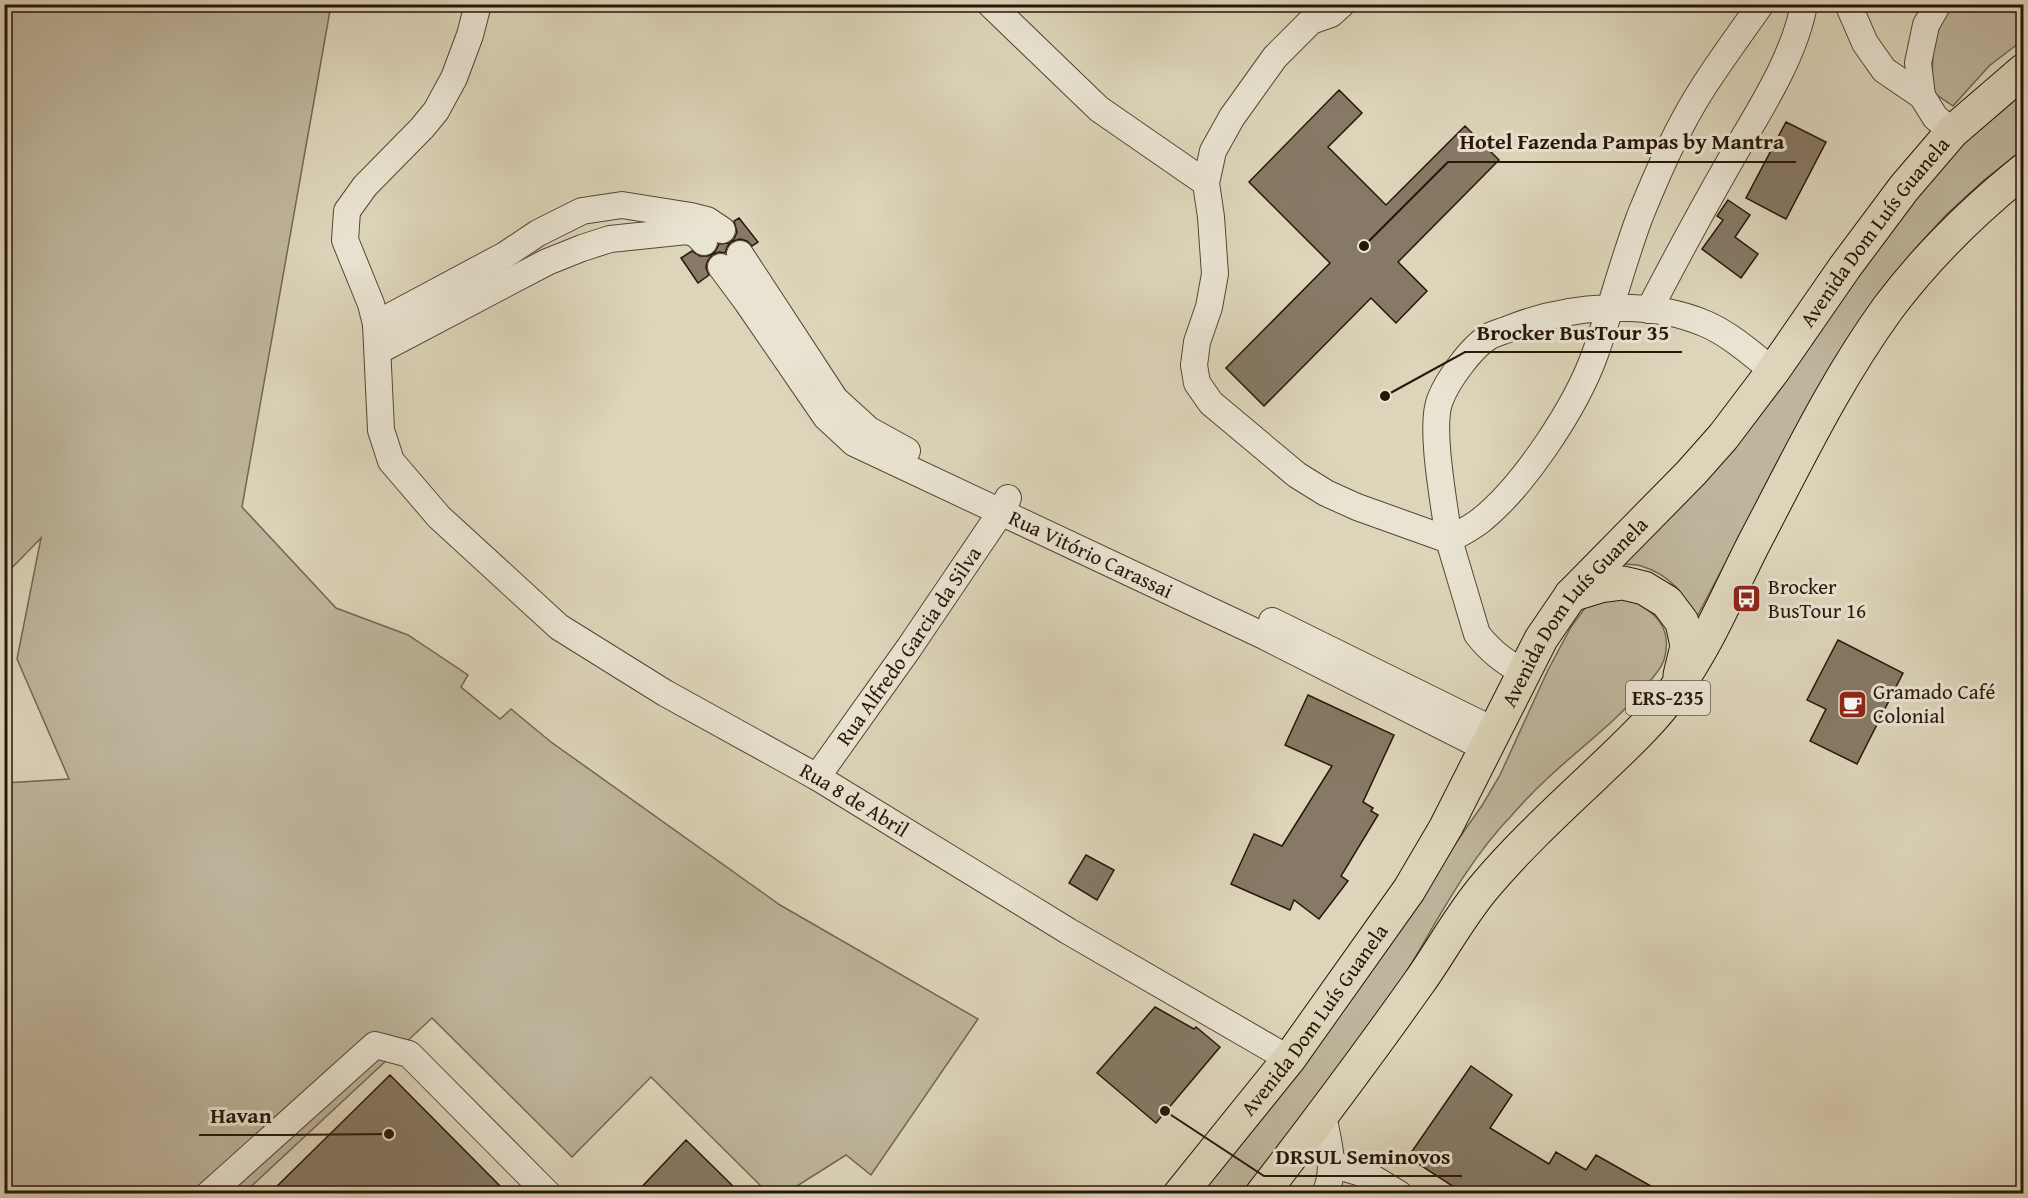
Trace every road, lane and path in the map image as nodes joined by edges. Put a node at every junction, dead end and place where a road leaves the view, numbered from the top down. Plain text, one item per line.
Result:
1 (478, 4) edge
2 (990, 4) edge
3 (1342, 4) edge
4 (1761, 4) edge
5 (1804, 4) edge
6 (1848, 4) edge
7 (1938, 4) edge
8 (1311, 13) edge
9 (2024, 70) edge
10 (1922, 96) junction
11 (1952, 132) junction
12 (2024, 170) edge
13 (1206, 183) junction
14 (565, 219) junction
15 (582, 248) junction
16 (730, 261) dead end
17 (1610, 308) junction
18 (1649, 310) junction
19 (376, 324) junction
20 (378, 351) junction
21 (1773, 371) junction
22 (1004, 505) junction
23 (1449, 540) junction
24 (1571, 595) junction
25 (1524, 673) junction
26 (1674, 691) junction
27 (1491, 740) junction
28 (817, 777) junction
29 (1288, 1059) junction
30 (1323, 1115) junction
31 (1332, 1164) junction
32 (1180, 1192) edge
33 (209, 1194) edge
34 (548, 1194) edge
35 (1262, 1194) edge
36 (1325, 1194) edge
37 (1399, 1194) edge

1 - 19 street, Rua 8 de Abril
2 - 13 street
3 - 8 street
4 - 17 street
5 - 18 street
6 - 10 street
7 - 10 street
8 - 13 street
9 - 11 main road, Avenida Dom Luís Guanela
10 - 11 street
11 - 21 main road, Avenida Dom Luís Guanela
12 - 26 main road, ERS-235
13 - 23 street
14 - 15 street
14 - 15 street
14 - 19 street
15 - 20 street
16 - 22 street, Rua Vitório Carassai
17 - 18 street
17 - 23 street
17 - 23 street
18 - 21 street
19 - 20 street, Rua 8 de Abril
20 - 28 street, Rua 8 de Abril
21 - 24 main road, Avenida Dom Luís Guanela
22 - 27 street, Rua Vitório Carassai
22 - 28 street, Rua Alfredo Garcia da Silva
23 - 25 street
24 - 25 main road, Avenida Dom Luís Guanela
24 - 26 main road
25 - 27 main road, Avenida Dom Luís Guanela
26 - 30 main road, ERS-235
27 - 29 main road, Avenida Dom Luís Guanela
28 - 29 street, Rua 8 de Abril
29 - 32 main road, Avenida Dom Luís Guanela
30 - 31 street
30 - 35 main road, ERS-235
31 - 36 street
31 - 37 street
33 - 34 street

